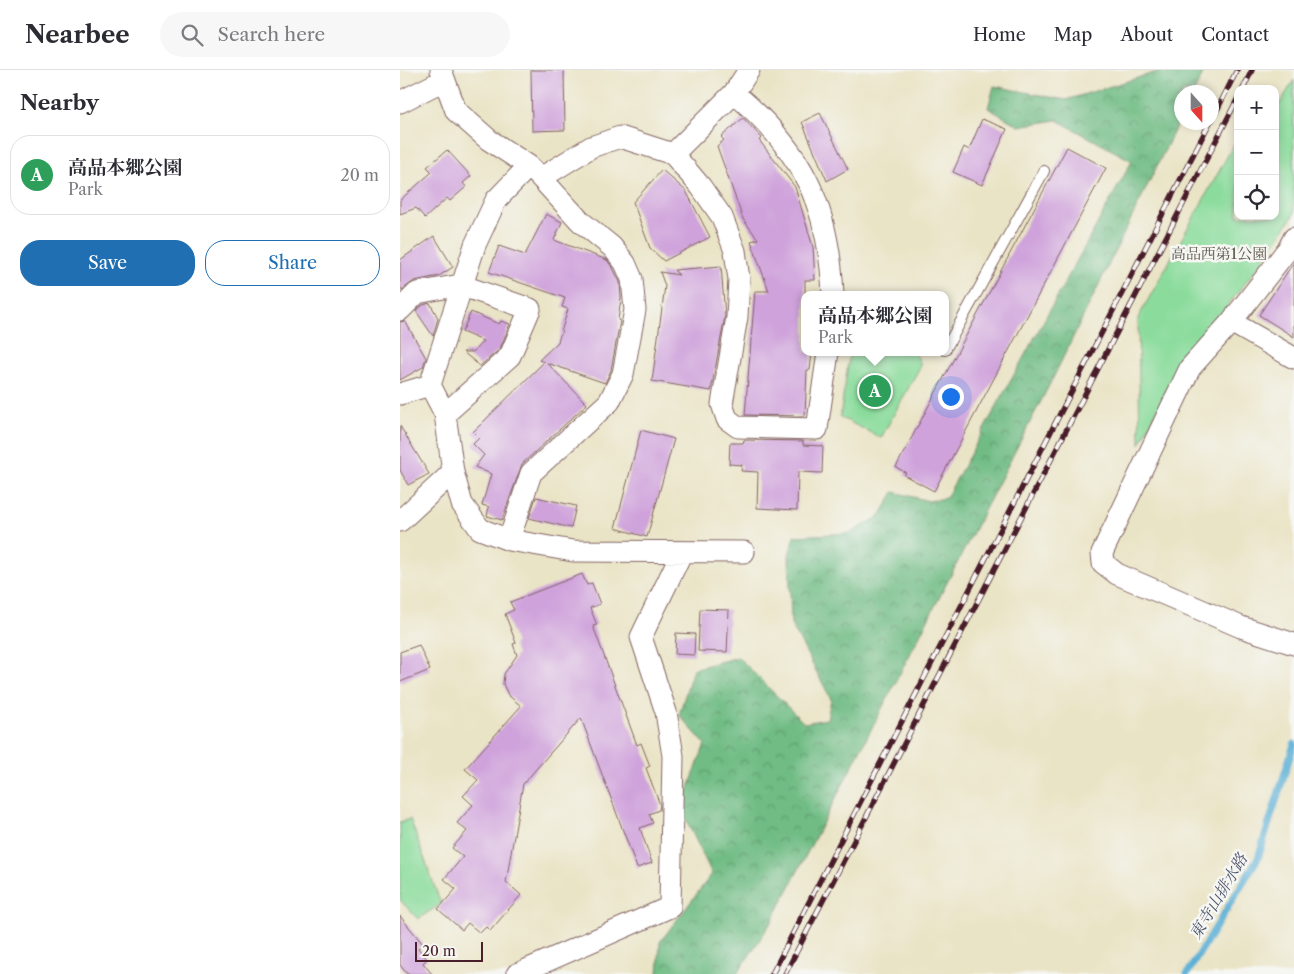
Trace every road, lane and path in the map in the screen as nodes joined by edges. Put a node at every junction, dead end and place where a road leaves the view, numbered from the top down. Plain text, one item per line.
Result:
1 (749, 70) edge
2 (443, 75) edge
3 (734, 94) junction
4 (400, 102) edge
5 (673, 154) junction
6 (1044, 170) dead end
7 (535, 172) junction
8 (1294, 238) edge
9 (460, 285) junction
10 (833, 291) edge
11 (400, 310) edge
12 (1231, 322) junction
13 (949, 343) edge
14 (827, 356) edge
15 (1294, 358) edge
16 (430, 385) junction
17 (400, 394) edge
18 (445, 414) junction
19 (454, 472) junction
20 (400, 521) edge
21 (509, 540) junction
22 (682, 552) junction
23 (744, 552) dead end
24 (1294, 644) edge
25 (517, 974) edge

1 - 3 street
2 - 4 street
2 - 7 street
3 - 5 street
3 - 10 street
5 - 7 street
5 - 14 street
6 - 13 lane
7 - 9 street
7 - 21 street
8 - 12 street
9 - 11 street
9 - 16 street
9 - 18 street
12 - 15 street
12 - 24 street
16 - 17 street
16 - 18 street
18 - 19 street
19 - 20 street
19 - 21 street
21 - 22 street
22 - 23 street
22 - 25 street

